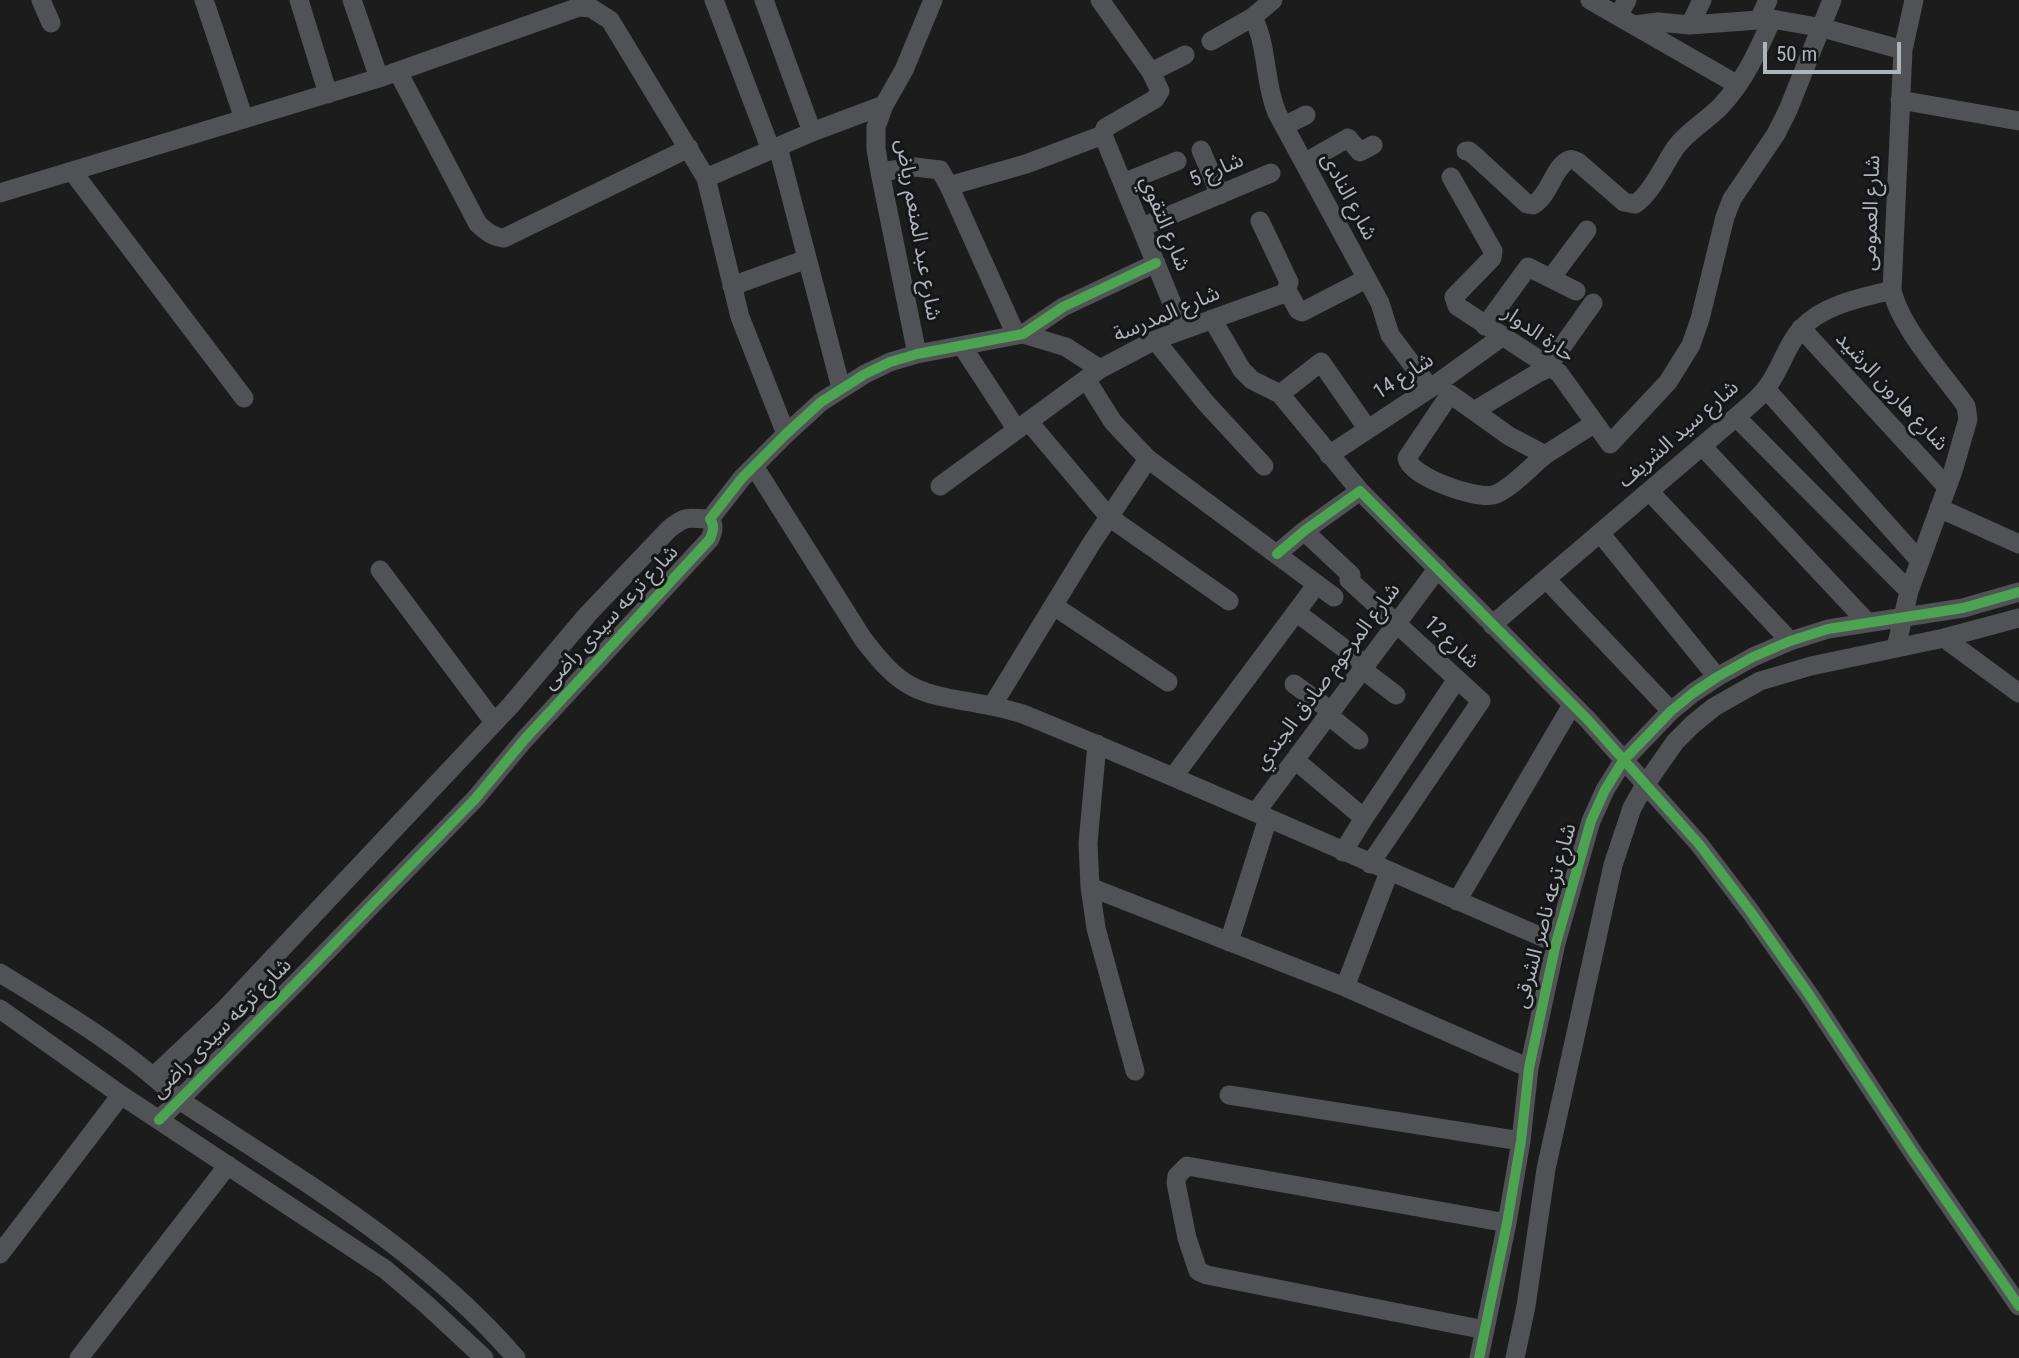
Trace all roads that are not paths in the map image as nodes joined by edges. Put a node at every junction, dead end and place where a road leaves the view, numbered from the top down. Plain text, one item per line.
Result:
1 (41, 0) edge
2 (204, 0) edge
3 (299, 0) edge
4 (352, 0) edge
5 (714, 0) edge
6 (764, 0) edge
7 (1100, 0) edge
8 (1273, 0) edge
9 (1590, 0) edge
10 (1702, 0) edge
11 (1832, 0) edge
12 (1914, 0) edge
13 (930, 2) edge
14 (582, 4) edge
15 (1766, 13) edge
16 (1626, 14) edge
17 (1253, 17) junction
18 (51, 23) dead end
19 (1690, 24) junction
20 (1820, 27) junction
21 (1211, 41) dead end
22 (1903, 50) junction
23 (1185, 55) dead end
24 (398, 72) junction
25 (1151, 72) junction
26 (379, 78) junction
27 (1738, 85) junction
28 (328, 94) junction
29 (1900, 100) junction
30 (884, 105) junction
31 (1306, 115) dead end
32 (244, 120) junction
33 (2019, 121) edge
34 (1284, 126) junction
35 (812, 132) junction
36 (1103, 135) junction
37 (1373, 145) dead end
38 (689, 148) junction
39 (775, 148) junction
40 (1201, 150) dead end
41 (1466, 151) dead end
42 (1177, 161) dead end
43 (1304, 163) junction
44 (72, 172) junction
45 (880, 172) junction
46 (1271, 173) dead end
47 (1451, 177) dead end
48 (706, 178) junction
49 (1123, 183) junction
50 (949, 186) junction
51 (0, 193) edge
52 (1220, 195) junction
53 (1260, 220) dead end
54 (1142, 227) junction
55 (1587, 230) dead end
56 (807, 259) junction
57 (1156, 263) junction
58 (1551, 278) junction
59 (1366, 279) junction
60 (732, 286) junction
61 (1287, 290) junction
62 (1892, 290) junction
63 (1576, 291) dead end
64 (1593, 303) dead end
65 (1212, 319) junction
66 (1485, 326) junction
67 (1801, 328) junction
68 (1183, 330) junction
69 (1019, 334) junction
70 (1503, 336) junction
71 (1155, 340) junction
72 (962, 346) junction
73 (917, 354) junction
74 (1550, 366) junction
75 (1093, 374) junction
76 (841, 388) junction
77 (1430, 388) junction
78 (1766, 389) junction
79 (1280, 394) junction
80 (244, 398) dead end
81 (1474, 411) junction
82 (1736, 417) junction
83 (1595, 424) junction
84 (1023, 426) junction
85 (1367, 428) junction
86 (786, 434) junction
87 (1702, 446) junction
88 (1329, 455) junction
89 (1545, 455) junction
90 (1148, 458) junction
91 (754, 466) junction
92 (1264, 466) dead end
93 (940, 486) dead end
94 (1947, 487) junction
95 (1360, 491) junction
96 (1649, 491) junction
97 (1939, 508) junction
98 (1109, 517) junction
99 (710, 519) junction
100 (1304, 531) junction
101 (1600, 533) junction
102 (2019, 544) edge
103 (1277, 554) junction
104 (1919, 560) junction
105 (1438, 568) junction
106 (380, 570) dead end
107 (1546, 579) junction
108 (1317, 584) junction
109 (1909, 592) junction
110 (2019, 593) edge
111 (1334, 597) dead end
112 (1229, 601) dead end
113 (1054, 606) junction
114 (1296, 612) junction
115 (1903, 617) junction
116 (2019, 618) edge
117 (1867, 622) junction
118 (1397, 623) junction
119 (1492, 625) junction
120 (1944, 638) junction
121 (1790, 641) junction
122 (1896, 648) junction
123 (1364, 667) junction
124 (1717, 677) junction
125 (1457, 679) junction
126 (1168, 682) dead end
127 (1294, 684) dead end
128 (2019, 693) edge
129 (1396, 695) dead end
130 (1572, 705) junction
131 (992, 706) junction
132 (1671, 711) junction
133 (1330, 713) junction
134 (494, 723) junction
135 (1360, 740) dead end
136 (1097, 744) junction
137 (1295, 760) junction
138 (1623, 761) junction
139 (1173, 777) junction
140 (1645, 785) junction
141 (1262, 815) junction
142 (1364, 818) junction
143 (1343, 852) junction
144 (1370, 864) junction
145 (1390, 872) junction
146 (1090, 887) junction
147 (1457, 901) junction
148 (1229, 942) junction
149 (1556, 943) junction
150 (0, 973) edge
151 (1345, 987) junction
152 (0, 1009) edge
153 (1529, 1068) junction
154 (1135, 1071) dead end
155 (154, 1076) junction
156 (121, 1095) junction
157 (1229, 1096) dead end
158 (178, 1099) junction
159 (159, 1120) junction
160 (1521, 1140) junction
161 (228, 1165) junction
162 (1507, 1223) junction
163 (0, 1254) edge
164 (2019, 1306) edge
165 (1485, 1330) junction
166 (79, 1358) edge
167 (484, 1358) edge
168 (516, 1358) edge
169 (1479, 1358) edge
170 (1515, 1358) edge

1 - 18 street
2 - 32 street
3 - 28 street
4 - 26 street
5 - 39 street
6 - 35 street
7 - 25 street
8 - 17 street
9 - 16 street
10 - 19 street
11 - 20 street
12 - 22 street, شارع العمومى
13 - 30 street, شارع عبد المنعم رياض
14 - 24 street
14 - 38 street
15 - 19 street
15 - 20 street
15 - 27 street
16 - 19 street
16 - 27 street
17 - 21 street
17 - 34 street, شارع النادى
20 - 22 street
20 - 83 street, حارة الدوار
22 - 29 street, شارع العمومى
23 - 25 street
24 - 26 street
24 - 38 street
25 - 36 street
26 - 28 street
27 - 41 street
28 - 32 street
29 - 33 street
29 - 62 street, شارع العمومى
30 - 35 street
30 - 45 street, شارع عبد المنعم رياض
31 - 34 street
32 - 44 street
34 - 43 street, شارع النادى
35 - 39 street
36 - 49 street, شارع التقوي
36 - 50 street
37 - 43 street
38 - 48 street
39 - 48 street
39 - 56 street
40 - 52 street
42 - 49 street
43 - 59 street, شارع النادى
44 - 51 street
44 - 80 street
45 - 50 street
45 - 73 street, شارع عبد المنعم رياض
46 - 52 street, شارع 5
47 - 66 street, حارة الدوار
48 - 60 street
49 - 54 street, شارع التقوي
50 - 69 street
52 - 54 street, شارع 5
53 - 61 street
54 - 57 street, شارع التقوي
55 - 58 street
56 - 60 street
56 - 76 street
57 - 68 street, شارع التقوي
57 - 69 street, شارع ترعه سيدى راضى
58 - 63 street
58 - 66 street
59 - 61 street
59 - 77 street, شارع النادى
60 - 86 street
61 - 65 street, شارع المدرسة
62 - 67 street, شارع سيد الشريف
62 - 94 street, شارع العمومى
64 - 74 street
65 - 68 street, شارع المدرسة
65 - 79 street
66 - 70 street, حارة الدوار
67 - 78 street, شارع سيد الشريف
67 - 94 street, شارع هارون الرشيد
68 - 71 street, شارع المدرسة
69 - 72 street, شارع ترعه سيدى راضى
69 - 75 street
70 - 74 street, حارة الدوار
70 - 77 street, شارع 14
71 - 75 street, شارع المدرسة
71 - 92 street
72 - 73 street, شارع ترعه سيدى راضى
72 - 84 street
73 - 76 street, شارع ترعه سيدى راضى
74 - 81 street
74 - 83 street, حارة الدوار
75 - 84 street, شارع المدرسة
75 - 90 street
76 - 86 street, شارع ترعه سيدى راضى
77 - 85 street, شارع 14
78 - 82 street, شارع سيد الشريف
78 - 104 street
79 - 85 street
79 - 88 street
81 - 89 street
81 - 89 street
82 - 87 street, شارع سيد الشريف
82 - 109 street
83 - 89 street
84 - 93 street, شارع المدرسة
84 - 98 street
85 - 88 street, شارع 14
86 - 91 street, شارع ترعه سيدى راضى
87 - 96 street, شارع سيد الشريف
87 - 117 street
88 - 95 street
90 - 98 street
90 - 103 street
91 - 99 street, شارع ترعه سيدى راضى
91 - 131 street
94 - 97 street
95 - 100 street
95 - 105 street
96 - 101 street, شارع سيد الشريف
96 - 121 street
97 - 102 street
97 - 104 street
98 - 112 street
98 - 113 street
99 - 134 street
99 - 158 street, شارع ترعه سيدى راضى
100 - 103 street
100 - 118 street, شارع 12
101 - 107 street, شارع سيد الشريف
101 - 124 street
103 - 108 street
104 - 109 street
105 - 118 street, شارع المرحوم صادق الجندي
105 - 119 street
106 - 134 street
107 - 119 street, شارع سيد الشريف
107 - 132 street
108 - 111 street
108 - 114 street
109 - 115 street
110 - 115 street, شارع ترعه ناصر الشرقى
113 - 126 street
113 - 131 street
114 - 123 street
114 - 139 street
115 - 117 street, شارع ترعه ناصر الشرقى
115 - 122 street
116 - 120 street
117 - 121 street, شارع ترعه ناصر الشرقى
118 - 123 street, شارع المرحوم صادق الجندي
118 - 125 street, شارع 12
119 - 130 street
120 - 122 street
120 - 128 street
121 - 124 street, شارع ترعه ناصر الشرقى
122 - 140 street
123 - 129 street
123 - 133 street, شارع المرحوم صادق الجندي
124 - 132 street, شارع ترعه ناصر الشرقى
125 - 142 street
125 - 144 street, شارع 12
127 - 133 street
130 - 138 street
130 - 147 street
131 - 136 street
132 - 138 street, شارع ترعه ناصر الشرقى
133 - 135 street
133 - 137 street, شارع المرحوم صادق الجندي
134 - 155 street
136 - 139 street
136 - 146 street
137 - 141 street, شارع المرحوم صادق الجندي
137 - 142 street
138 - 140 street
138 - 149 street, شارع ترعه ناصر الشرقى
139 - 141 street
140 - 164 street
140 - 170 street
141 - 143 street
141 - 148 street, شارع المرحوم صادق الجندي
142 - 143 street
143 - 144 street
144 - 145 street
145 - 147 street
145 - 151 street
146 - 148 street
146 - 154 street
147 - 149 street
148 - 151 street
149 - 153 street, شارع ترعه ناصر الشرقى
150 - 155 street
151 - 153 street
152 - 156 street
153 - 160 street, شارع ترعه ناصر الشرقى
155 - 158 street
156 - 159 street
156 - 163 street
157 - 160 street
158 - 159 street, شارع ترعه سيدى راضى
158 - 168 street
159 - 161 street
160 - 162 street, شارع ترعه ناصر الشرقى
161 - 166 street
161 - 167 street
162 - 165 street, شارع ترعه ناصر الشرقى
162 - 165 street
165 - 169 street, شارع ترعه ناصر الشرقى

